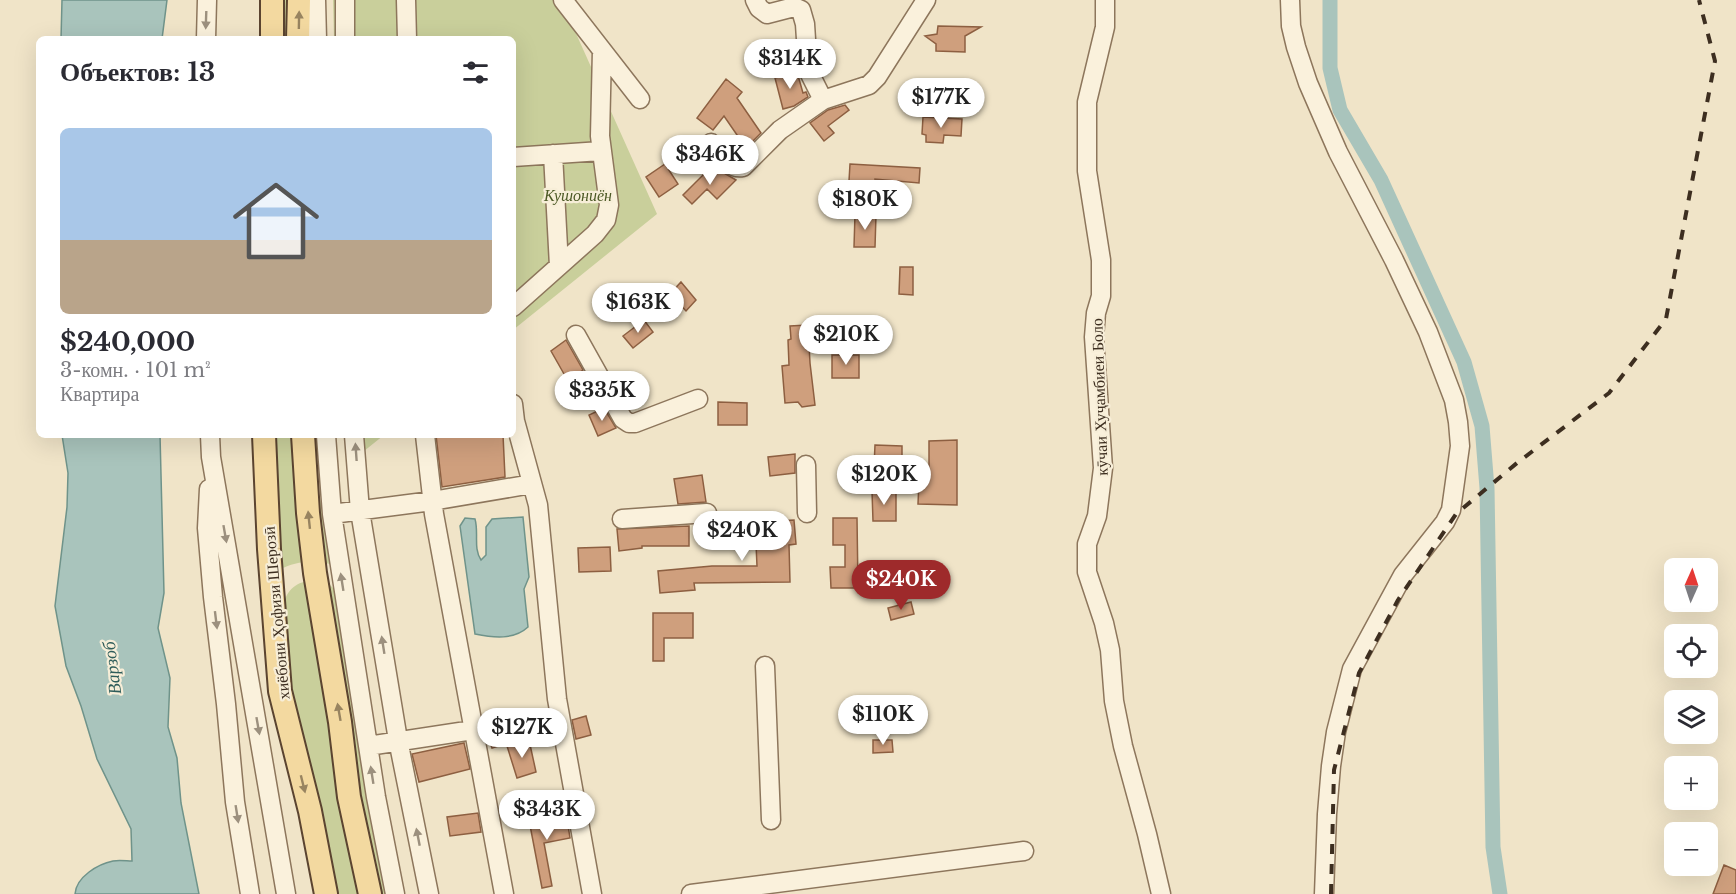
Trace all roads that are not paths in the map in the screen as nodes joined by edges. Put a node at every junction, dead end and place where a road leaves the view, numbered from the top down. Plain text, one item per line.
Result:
1 (207, 0) edge
2 (272, 0) edge
3 (299, 0) edge
4 (316, 0) edge
5 (345, 0) edge
6 (405, 0) edge
7 (563, 0) edge
8 (755, 0) edge
9 (926, 0) edge
10 (1105, 0) edge
11 (1290, 0) edge
12 (206, 36) edge
13 (272, 36) edge
14 (298, 36) edge
15 (316, 36) edge
16 (345, 36) edge
17 (407, 36) edge
18 (602, 50) junction
19 (640, 99) dead end
20 (823, 100) junction
21 (711, 143) dead end
22 (601, 151) junction
23 (553, 154) junction
24 (516, 157) edge
25 (559, 266) junction
26 (516, 304) edge
27 (576, 335) dead end
28 (698, 399) dead end
29 (516, 425) edge
30 (210, 438) edge
31 (264, 438) edge
32 (303, 438) edge
33 (326, 438) edge
34 (354, 438) edge
35 (424, 438) edge
36 (211, 457) junction
37 (806, 465) dead end
38 (532, 484) junction
39 (432, 501) junction
40 (360, 511) junction
41 (707, 513) dead end
42 (807, 513) dead end
43 (332, 514) junction
44 (622, 519) dead end
45 (765, 666) dead end
46 (473, 730) junction
47 (398, 741) junction
48 (368, 746) junction
49 (771, 820) dead end
50 (1024, 851) dead end
51 (250, 894) edge
52 (286, 894) edge
53 (326, 894) edge
54 (370, 894) edge
55 (395, 894) edge
56 (429, 894) edge
57 (504, 894) edge
58 (592, 894) edge
59 (691, 894) edge
60 (1161, 894) edge
61 (1324, 894) edge

1 -> 12 street
2 - 13 main road
14 -> 3 main road
4 - 15 street
5 - 16 street
6 - 17 street
7 - 18 street
8 - 20 street
9 - 20 street
10 - 60 street, кӯчаи Хуҷамбиеи Боло
11 - 61 street
18 - 19 street
18 - 22 street
20 - 21 street
22 - 23 street
22 - 25 street
23 - 24 street
23 - 25 street
25 - 26 street
27 - 28 street
29 - 38 street
30 - 36 street
31 -> 53 main road, хиёбони Ҳофизи Шерозӣ
54 -> 32 main road
33 - 43 street
40 -> 34 street
35 - 39 street
36 -> 51 street
36 -> 52 street
37 - 42 street
38 - 39 street
38 - 58 street
39 - 40 street
39 - 46 street
40 - 43 street
47 -> 40 street
41 - 44 street
48 -> 43 street
45 - 49 street
46 - 47 street
46 - 57 street
47 - 48 street
56 -> 47 street
55 -> 48 street
50 - 59 street

